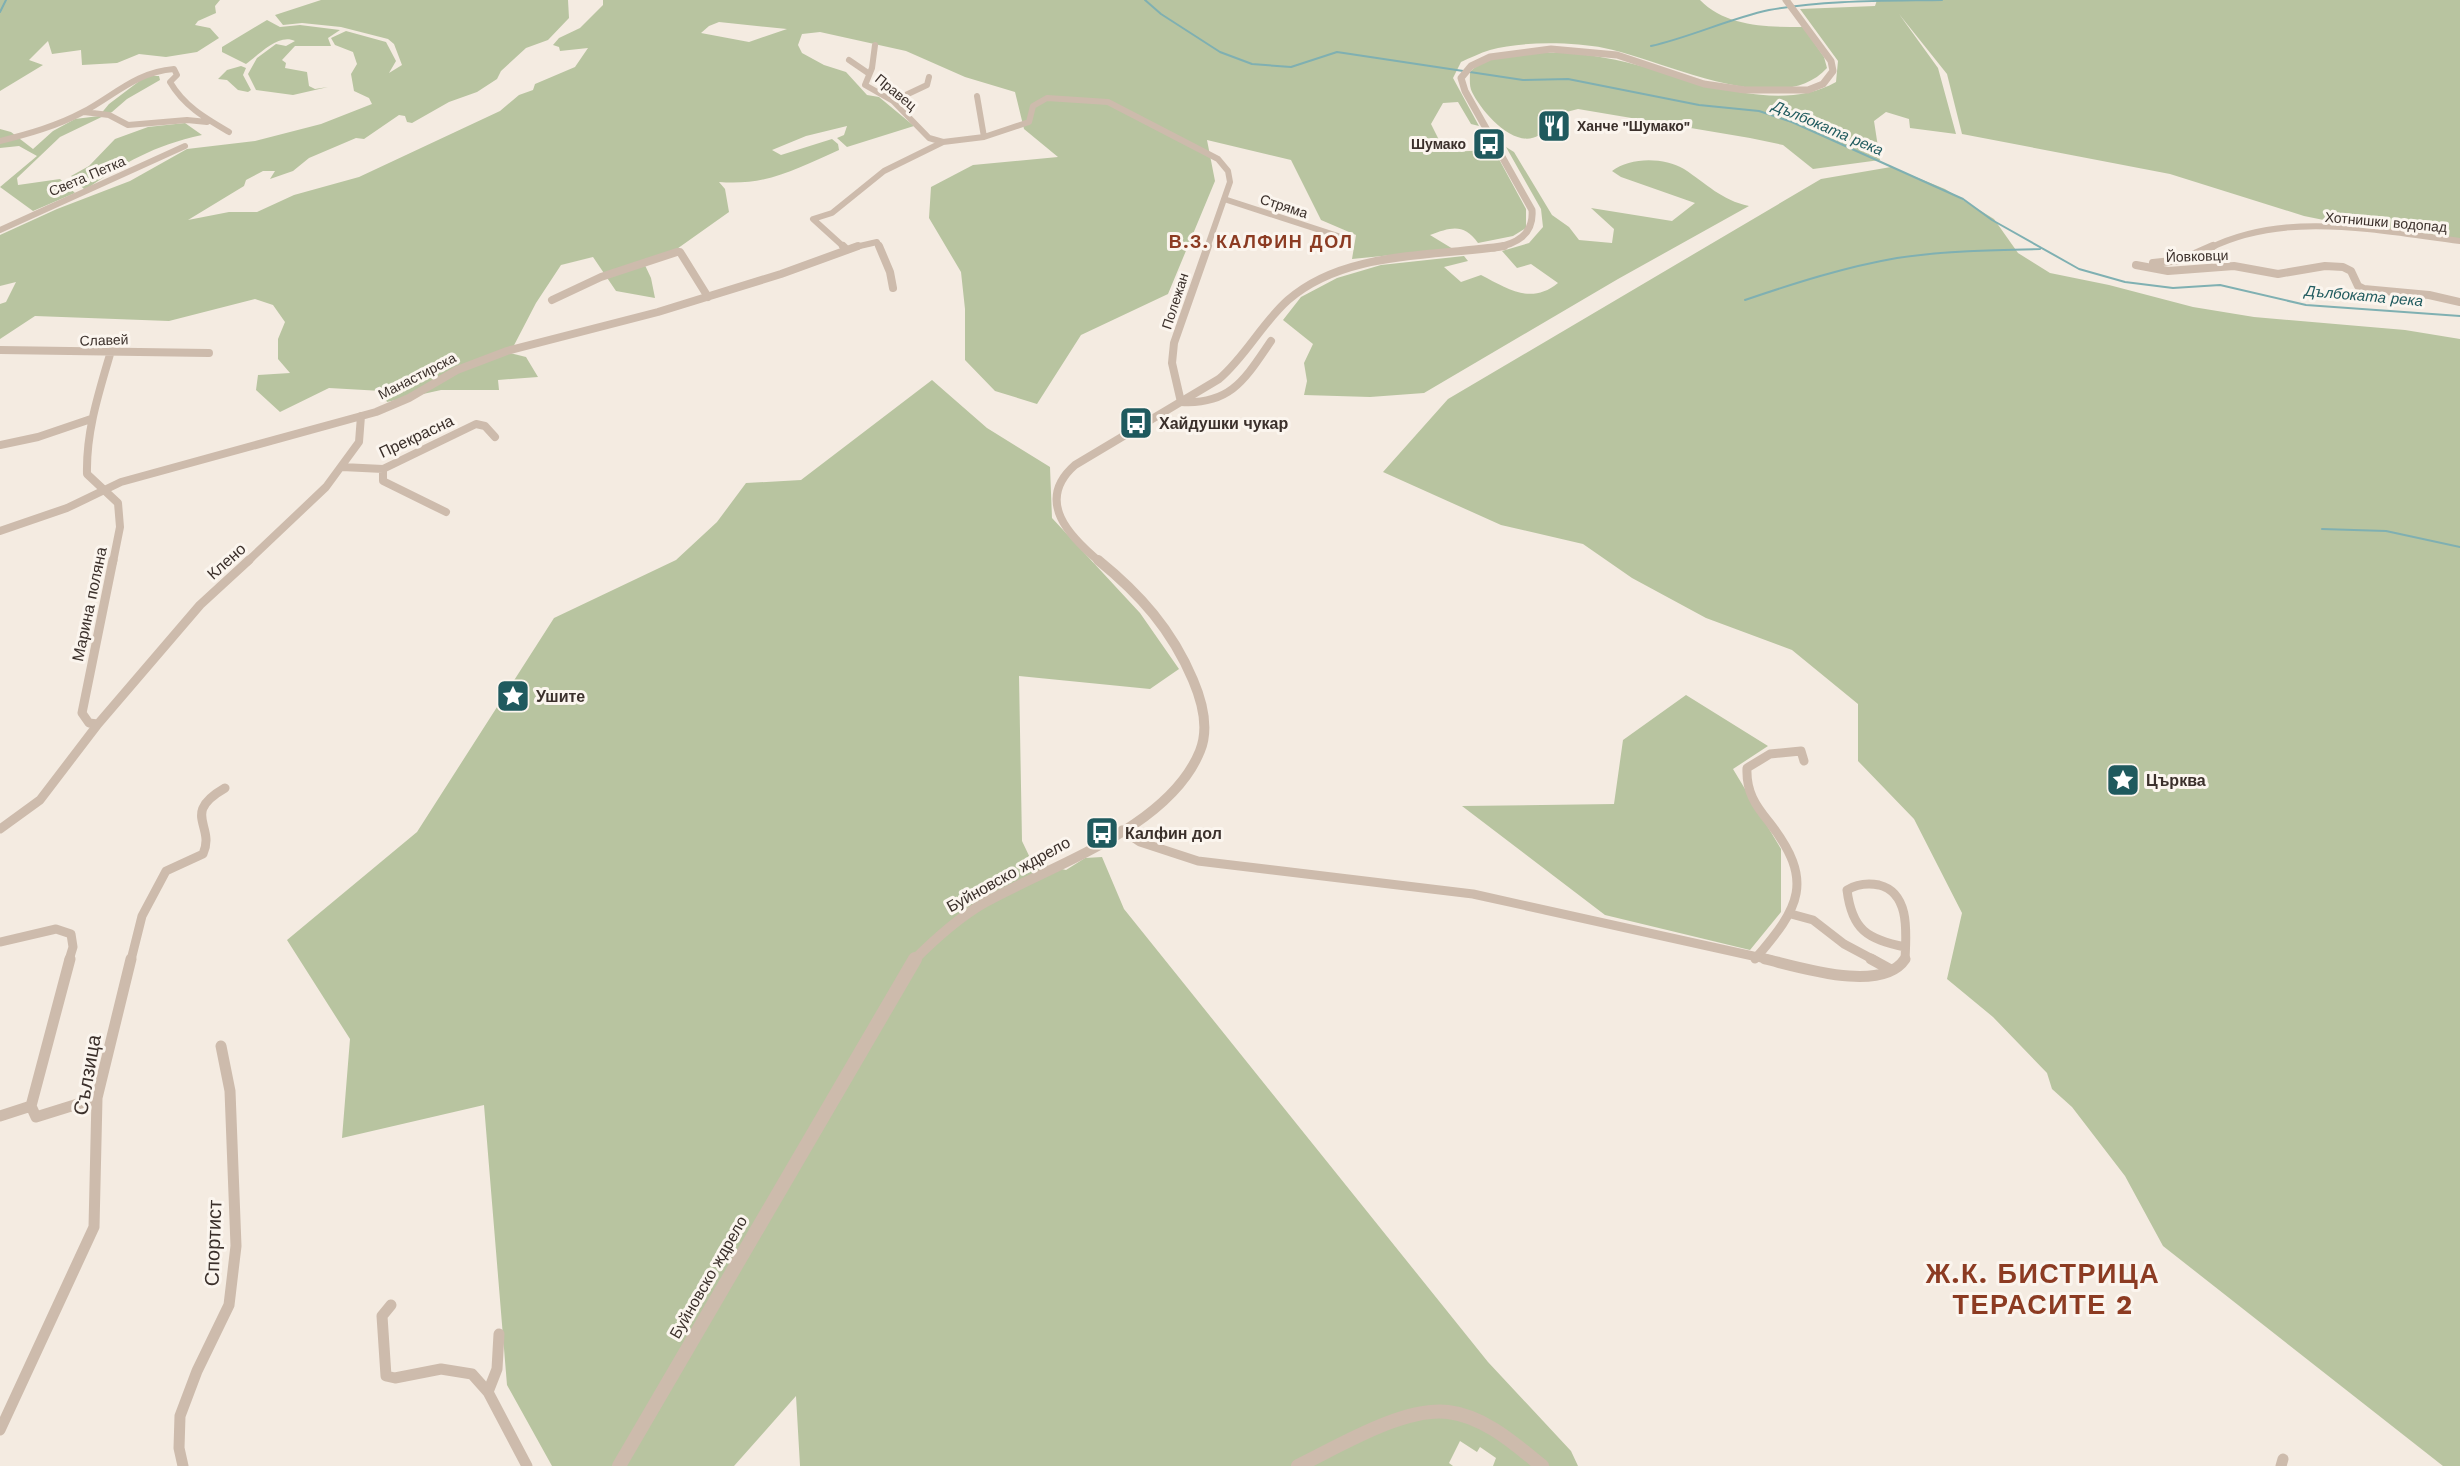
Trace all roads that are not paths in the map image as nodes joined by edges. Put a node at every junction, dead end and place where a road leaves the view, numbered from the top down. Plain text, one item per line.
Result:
1 (1787, 2) edge
2 (875, 45) dead end
3 (849, 60) dead end
4 (868, 73) junction
5 (929, 77) dead end
6 (977, 96) dead end
7 (893, 101) junction
8 (84, 112) junction
9 (209, 122) junction
10 (229, 132) dead end
11 (984, 137) junction
12 (0, 141) edge
13 (943, 142) junction
14 (185, 146) dead end
15 (1224, 199) junction
16 (0, 230) edge
17 (1338, 236) dead end
18 (2460, 241) edge
19 (846, 249) junction
20 (2136, 265) joint
21 (893, 288) dead end
22 (708, 297) junction
23 (552, 300) dead end
24 (2460, 302) edge
25 (1272, 341) dead end
26 (0, 350) edge
27 (111, 351) junction
28 (209, 353) dead end
29 (1180, 402) junction
30 (361, 416) junction
31 (91, 419) junction
32 (495, 436) dead end
33 (0, 445) edge
34 (342, 467) junction
35 (383, 469) junction
36 (102, 490) junction
37 (446, 512) dead end
38 (0, 531) edge
39 (98, 724) junction
40 (1804, 761) dead end
41 (225, 788) dead end
42 (0, 829) edge
43 (1122, 830) junction
44 (1791, 914) junction
45 (0, 942) edge
46 (1905, 947) junction
47 (1755, 959) junction
48 (1891, 970) junction
49 (221, 1046) dead end
50 (97, 1098) junction
51 (31, 1106) junction
52 (0, 1116) edge
53 (391, 1305) dead end
54 (499, 1334) dead end
55 (488, 1392) junction
56 (0, 1430) edge
57 (183, 1466) edge
58 (527, 1466) edge
59 (619, 1466) edge
60 (1298, 1466) edge
61 (1542, 1466) edge

1 - 29 street, Буйновско ждрело
2 - 4 street, Правец
3 - 4 street
4 - 7 street, Правец
5 - 7 street
6 - 11 street
7 - 13 street, Правец
8 - 9 street
8 - 9 street
8 - 12 street
9 - 10 street
11 - 13 street
11 - 15 street, Полежан
13 - 19 street
14 - 16 street, Света Петка
15 - 17 street, Стряма
15 - 29 street, Полежан
18 - 20 street, Хотнишки водопад
19 - 21 street, Манастирска
19 - 22 street, Манастирска
20 - 24 street, Йовковци
22 - 23 street
22 - 30 street, Манастирска
25 - 29 street
26 - 27 street, Славей
27 - 28 street, Славей
27 - 31 street, Марина поляна
29 - 43 street, Буйновско ждрело
30 - 34 street, Клено
30 - 36 street, Манастирска
31 - 33 street
31 - 36 street, Марина поляна
32 - 35 street, Прекрасна
34 - 35 street, Прекрасна
34 - 39 street, Клено
35 - 37 street
36 - 38 street, Манастирска
36 - 39 street, Марина поляна
39 - 42 street
40 - 44 street
41 - 50 street, Сълзица
43 - 47 street
43 - 59 street, Буйновско ждрело
44 - 47 street
44 - 48 street
45 - 51 street
46 - 46 street
46 - 48 street
47 - 48 street
49 - 57 street, Спортист
50 - 51 street
50 - 56 street, Сълзица
51 - 52 street
53 - 55 street
54 - 55 street
55 - 58 street
60 - 61 street

